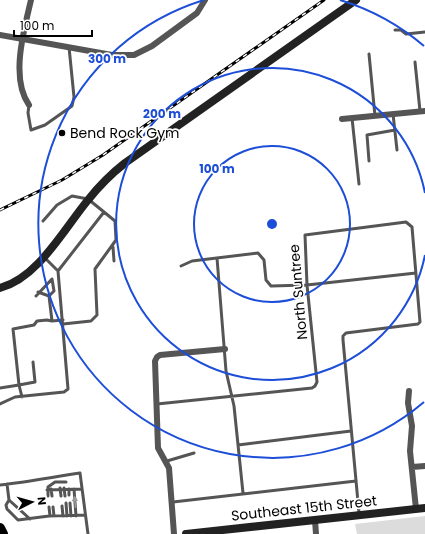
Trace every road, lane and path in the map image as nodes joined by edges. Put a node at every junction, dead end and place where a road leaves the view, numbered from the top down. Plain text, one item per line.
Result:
1 (31, 0) edge
2 (205, 0) edge
3 (356, 0) edge
4 (395, 30) dead end
5 (425, 32) edge
6 (0, 34) edge
7 (23, 38) junction
8 (69, 47) junction
9 (369, 54) dead end
10 (415, 62) dead end
11 (29, 104) joint
12 (423, 111) edge
13 (393, 114) junction
14 (375, 116) junction
15 (352, 118) junction
16 (342, 119) dead end
17 (395, 130) junction
18 (397, 150) dead end
19 (369, 161) dead end
20 (359, 184) dead end
21 (88, 199) junction
22 (104, 212) junction
23 (43, 221) dead end
24 (113, 247) junction
25 (44, 257) junction
26 (217, 258) junction
27 (114, 261) dead end
28 (181, 266) dead end
29 (58, 271) junction
30 (416, 273) junction
31 (307, 285) junction
32 (0, 288) edge
33 (49, 296) junction
34 (52, 321) junction
35 (63, 322) junction
36 (225, 349) junction
37 (33, 362) dead end
38 (19, 385) junction
39 (0, 388) edge
40 (409, 391) dead end
41 (22, 397) junction
42 (232, 397) junction
43 (0, 404) edge
44 (157, 404) junction
45 (352, 432) junction
46 (238, 445) junction
47 (194, 453) dead end
48 (167, 461) junction
49 (425, 466) edge
50 (412, 467) junction
51 (66, 475) junction
52 (356, 481) junction
53 (66, 482) junction
54 (6, 484) junction
55 (0, 485) edge
56 (60, 488) junction
57 (49, 489) junction
58 (67, 489) junction
59 (74, 489) junction
60 (82, 489) junction
61 (243, 493) junction
62 (67, 495) dead end
63 (50, 496) dead end
64 (61, 496) dead end
65 (9, 500) junction
66 (173, 502) junction
67 (66, 503) dead end
68 (70, 503) dead end
69 (62, 506) dead end
70 (51, 507) dead end
71 (425, 508) edge
72 (416, 509) junction
73 (85, 515) junction
74 (360, 515) junction
75 (52, 516) junction
76 (63, 516) junction
77 (67, 516) junction
78 (71, 516) junction
79 (76, 516) junction
80 (30, 519) junction
81 (315, 520) junction
82 (0, 528) edge
83 (3, 534) edge
84 (88, 534) edge
85 (174, 534) edge
86 (186, 534) edge
87 (316, 534) edge

1 - 7 street
2 - 8 street
3 - 21 street
4 - 5 lane
6 - 7 street
7 - 8 street
7 - 11 street
8 - 11 lane
9 - 14 lane
10 - 12 lane
12 - 13 street
13 - 14 street
13 - 17 lane
14 - 15 street
15 - 16 street
15 - 20 lane
17 - 18 lane
17 - 19 lane
21 - 22 lane
21 - 23 lane
21 - 25 street
22 - 24 lane
22 - 29 lane
24 - 27 lane
24 - 35 lane
25 - 29 lane
25 - 32 street
26 - 28 lane
26 - 31 lane
26 - 36 lane
29 - 35 lane
30 - 31 lane
30 - 31 lane, North Suntree
30 - 45 lane, North Suntree
31 - 42 lane, North Suntree
33 - 33 lane
33 - 34 lane
34 - 35 lane
34 - 38 lane
35 - 41 lane
36 - 42 lane
36 - 44 street
37 - 38 lane
38 - 39 lane
38 - 41 lane
40 - 50 street
41 - 43 lane
42 - 44 lane, North Suntree
42 - 46 lane
44 - 48 street
45 - 46 lane
45 - 52 lane, North Suntree
46 - 61 lane
47 - 48 lane
48 - 66 street
49 - 50 street
50 - 72 street
51 - 53 lane
51 - 54 lane
51 - 60 lane
52 - 61 lane
52 - 74 lane, North Suntree
53 - 57 lane
53 - 58 lane
54 - 55 lane
54 - 65 lane
56 - 57 lane
56 - 58 lane
56 - 64 lane
57 - 63 lane
58 - 59 lane
58 - 62 lane
59 - 60 lane
79 -> 59 lane
60 - 73 lane
61 - 66 lane
65 - 80 lane
65 - 80 lane
66 - 85 street
67 - 77 lane
68 - 78 lane
69 - 76 lane
70 - 75 lane
71 - 72 street, Southeast 15th Street
72 - 74 street, Southeast 15th Street
73 - 79 lane
73 - 84 lane
74 - 81 street, Southeast 15th Street
75 - 76 lane
75 - 80 lane
76 - 77 lane
77 - 78 lane
78 - 79 lane
81 - 86 street, Southeast 15th Street
81 - 87 street
82 - 83 main road

